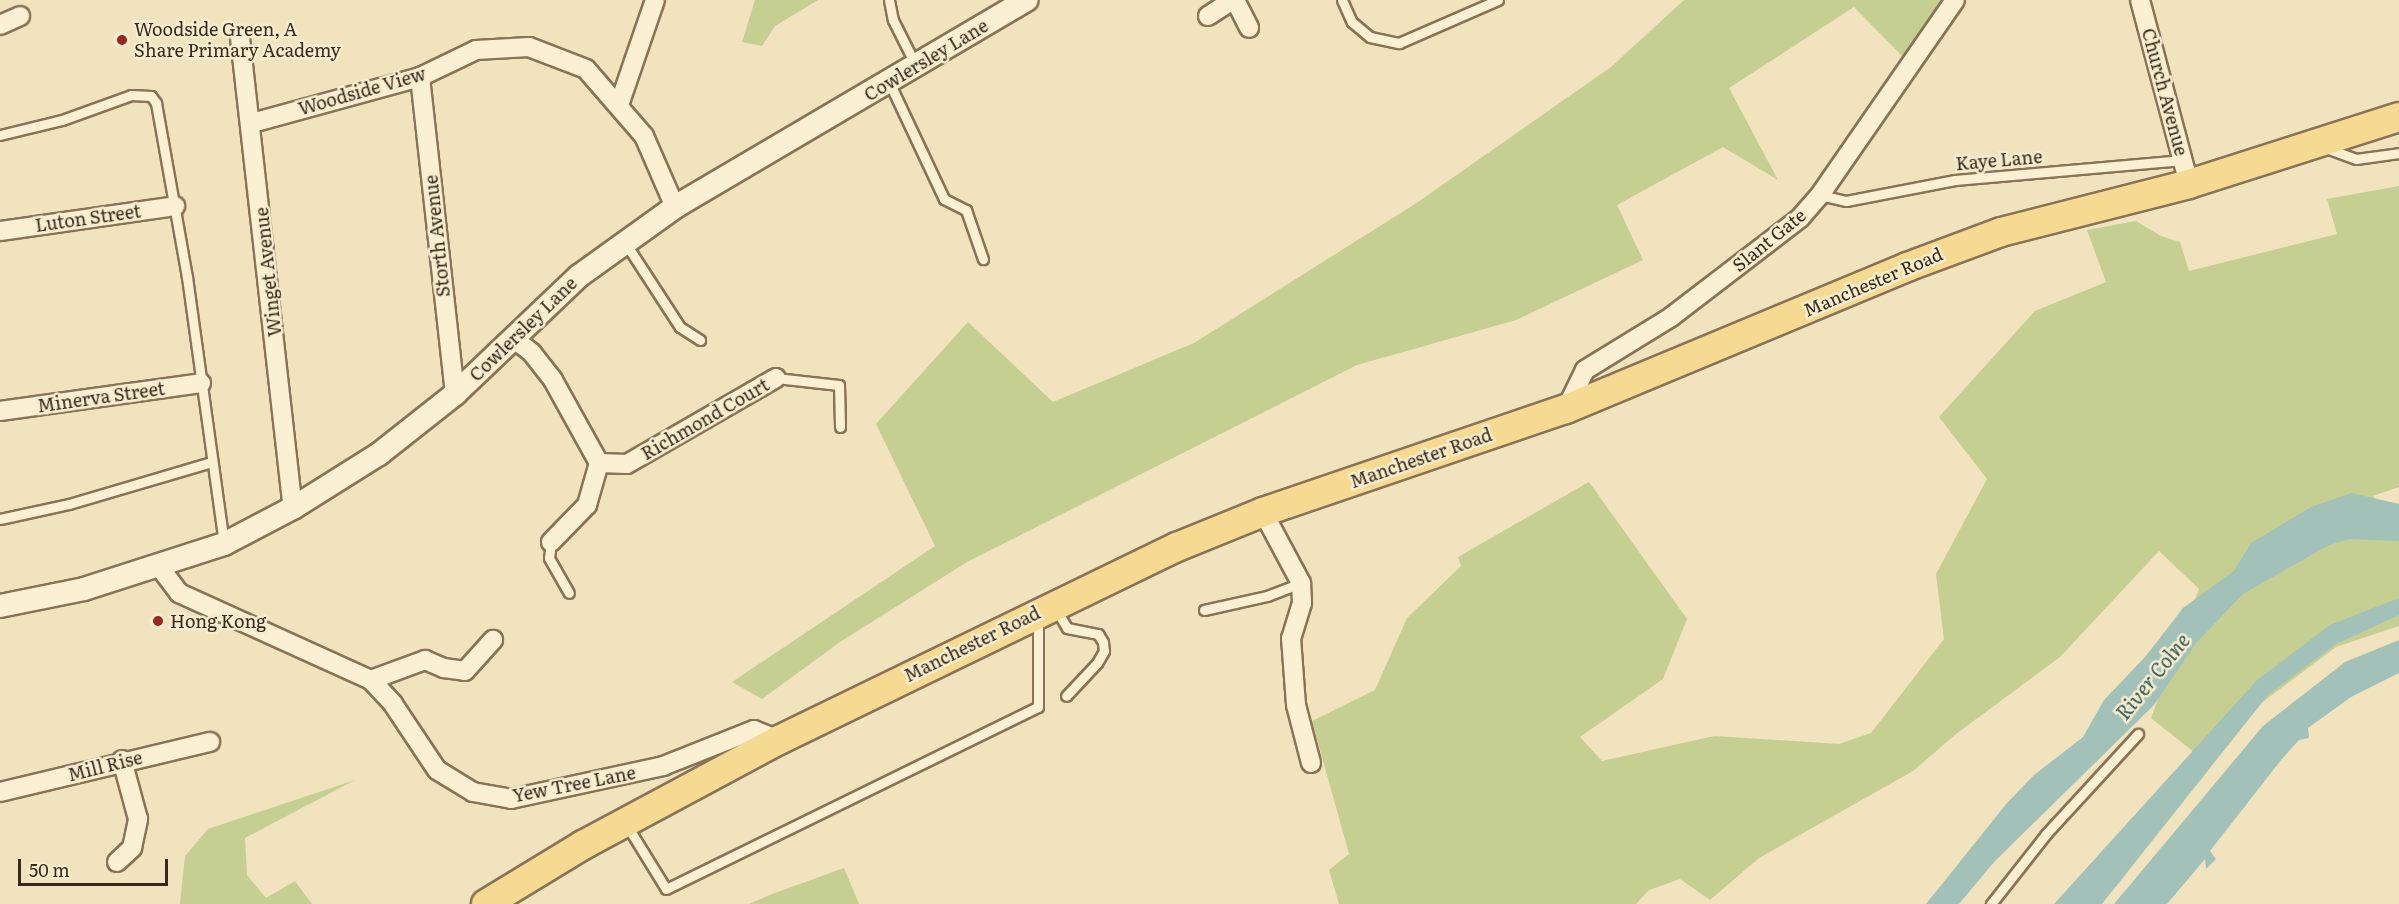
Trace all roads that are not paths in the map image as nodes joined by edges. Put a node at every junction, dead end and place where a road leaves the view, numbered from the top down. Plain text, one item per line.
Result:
1 (654, 0) edge
2 (889, 0) edge
3 (1027, 0) edge
4 (1234, 0) edge
5 (1342, 0) edge
6 (1498, 0) edge
7 (1956, 0) edge
8 (2140, 0) edge
9 (20, 16) dead end
10 (1208, 16) dead end
11 (0, 25) edge
12 (1249, 28) dead end
13 (240, 38) dead end
14 (916, 66) junction
15 (420, 77) junction
16 (889, 82) junction
17 (619, 105) junction
18 (2399, 117) edge
19 (252, 123) junction
20 (0, 135) edge
21 (2320, 144) junction
22 (2399, 153) edge
23 (2186, 172) junction
24 (1820, 195) junction
25 (175, 206) junction
26 (675, 207) junction
27 (0, 231) edge
28 (625, 243) junction
29 (983, 259) dead end
30 (513, 338) junction
31 (700, 339) dead end
32 (776, 378) joint
33 (201, 383) junction
34 (455, 394) junction
35 (1566, 409) junction
36 (0, 411) edge
37 (840, 427) dead end
38 (212, 462) junction
39 (599, 463) junction
40 (293, 508) junction
41 (1263, 513) junction
42 (0, 519) edge
43 (551, 542) joint
44 (224, 543) junction
45 (158, 565) junction
46 (1301, 583) junction
47 (569, 593) dead end
48 (0, 606) edge
49 (1046, 608) junction
50 (1204, 610) dead end
51 (493, 640) dead end
52 (372, 680) junction
53 (1065, 696) dead end
54 (2138, 734) dead end
55 (779, 740) junction
56 (210, 742) dead end
57 (123, 760) junction
58 (1311, 763) dead end
59 (0, 792) edge
60 (625, 823) junction
61 (117, 861) dead end
62 (486, 904) edge
63 (1991, 904) edge

1 - 17 street
2 - 14 lane
3 - 14 street, Cowlersley Lane
4 - 10 street
4 - 12 street
5 - 6 lane
7 - 24 street, Slant Gate
8 - 23 street, Church Avenue
9 - 11 street
13 - 19 street, Winget Avenue
14 - 16 street, Cowlersley Lane
15 - 17 street, Woodside View
15 - 19 street, Woodside View
15 - 34 street, Storth Avenue
16 - 26 street, Cowlersley Lane
16 - 29 lane
17 - 26 street, Woodside View
18 - 21 main road, Manchester Road
19 - 40 street, Winget Avenue
20 - 25 lane
21 - 22 lane
21 - 23 main road, Manchester Road
23 - 24 lane, Kaye Lane
23 - 35 main road, Manchester Road
24 - 35 street, Slant Gate
25 - 27 street, Luton Street
25 - 33 lane
26 - 28 street, Cowlersley Lane
28 - 30 street, Cowlersley Lane
28 - 31 lane
30 - 34 street, Cowlersley Lane
30 - 39 street
32 - 37 lane
32 - 39 street, Richmond Court
33 - 36 street, Minerva Street
33 - 38 lane
34 - 40 street, Cowlersley Lane
35 - 41 main road, Manchester Road
38 - 42 lane
38 - 44 lane
39 - 43 street
40 - 44 street, Cowlersley Lane
41 - 46 street
41 - 49 main road, Manchester Road
43 - 47 lane
44 - 45 street, Cowlersley Lane
45 - 48 street, Cowlersley Lane
45 - 52 street, Yew Tree Lane
46 - 50 lane
46 - 58 street
49 - 53 lane
49 - 55 main road, Manchester Road
49 - 60 lane
51 - 52 street
52 - 55 street, Yew Tree Lane
54 - 63 lane
55 - 60 main road, Manchester Road
56 - 57 street, Mill Rise
57 - 59 street, Mill Rise
57 - 61 street
60 - 62 main road, Manchester Road

